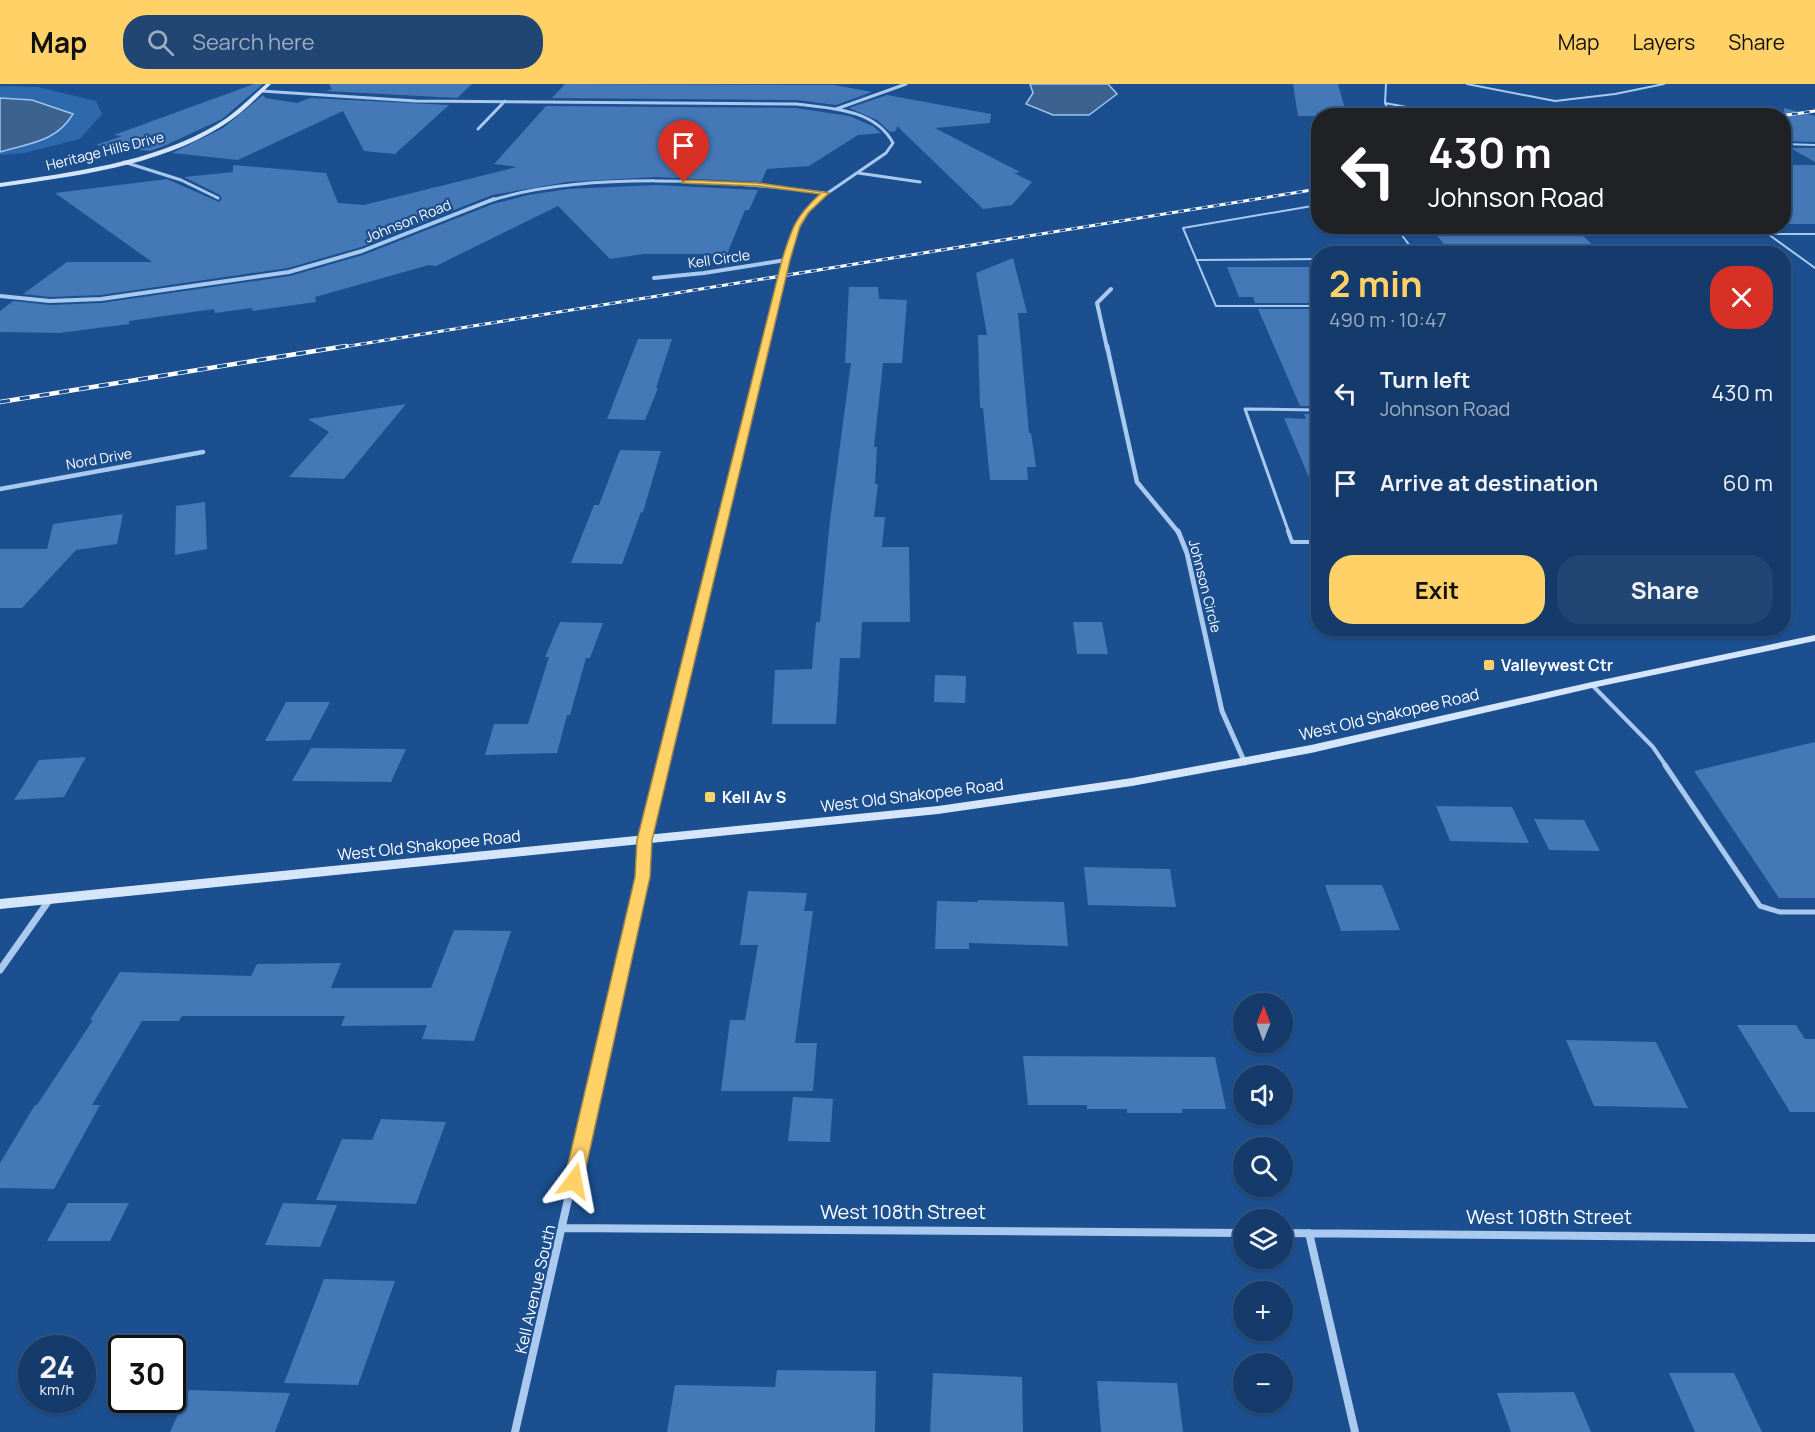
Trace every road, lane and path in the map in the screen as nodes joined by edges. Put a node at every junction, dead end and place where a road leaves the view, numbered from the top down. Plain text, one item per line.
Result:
1 (269, 84) edge
2 (906, 84) edge
3 (1386, 84) edge
4 (1468, 84) edge
5 (1664, 84) edge
6 (261, 91) junction
7 (505, 101) junction
8 (1385, 104) junction
9 (1387, 108) edge
10 (1408, 108) edge
11 (836, 109) junction
12 (478, 129) dead end
13 (1791, 144) edge
14 (1815, 145) edge
15 (123, 161) junction
16 (857, 173) junction
17 (920, 182) dead end
18 (0, 185) edge
19 (825, 193) junction
20 (218, 198) dead end
21 (1311, 206) edge
22 (1768, 234) edge
23 (1768, 234) edge
24 (1791, 234) edge
25 (1791, 234) edge
26 (1815, 234) edge
27 (1785, 246) edge
28 (1791, 251) edge
29 (786, 260) junction
30 (1197, 260) junction
31 (1311, 260) edge
32 (1815, 268) edge
33 (654, 278) dead end
34 (1111, 289) dead end
35 (0, 296) edge
36 (1311, 306) edge
37 (1311, 410) edge
38 (203, 452) dead end
39 (0, 489) edge
40 (1311, 542) edge
41 (1815, 638) edge
42 (1592, 685) junction
43 (1245, 763) junction
44 (644, 840) junction
45 (50, 899) junction
46 (0, 904) edge
47 (1815, 912) edge
48 (0, 970) edge
49 (563, 1228) junction
50 (1233, 1233) edge
51 (1293, 1233) edge
52 (1309, 1233) junction
53 (1815, 1238) edge
54 (515, 1432) edge
55 (1355, 1432) edge

1 - 6 main road, Heritage Hills Drive
2 - 11 street
3 - 8 lane
4 - 5 lane
6 - 7 street
6 - 15 main road, Heritage Hills Drive
7 - 11 street
7 - 12 street
8 - 9 lane
8 - 10 lane
11 - 16 street, Kell Avenue South
13 - 14 lane
15 - 18 main road, Heritage Hills Drive
15 - 20 street
16 - 17 street
16 - 19 street, Kell Avenue South
19 - 29 street, Kell Avenue South
19 - 35 street, Johnson Road
21 - 30 lane
22 - 27 lane
23 - 24 lane
25 - 26 lane
28 - 32 lane
29 - 33 street, Kell Circle
29 - 44 street, Kell Avenue South
30 - 31 lane
30 - 36 lane
34 - 43 street, Johnson Circle
37 - 40 lane
38 - 39 street, Nord Drive
41 - 42 main road, West Old Shakopee Road
42 - 43 main road, West Old Shakopee Road
42 - 47 lane
43 - 44 main road, West Old Shakopee Road
44 - 45 main road, West Old Shakopee Road
44 - 49 street, Kell Avenue South
45 - 46 main road, West Old Shakopee Road
45 - 48 street
49 - 50 street, West 108th Street
49 - 54 street, Kell Avenue South
51 - 52 street, West 108th Street
52 - 53 street, West 108th Street
52 - 55 street

